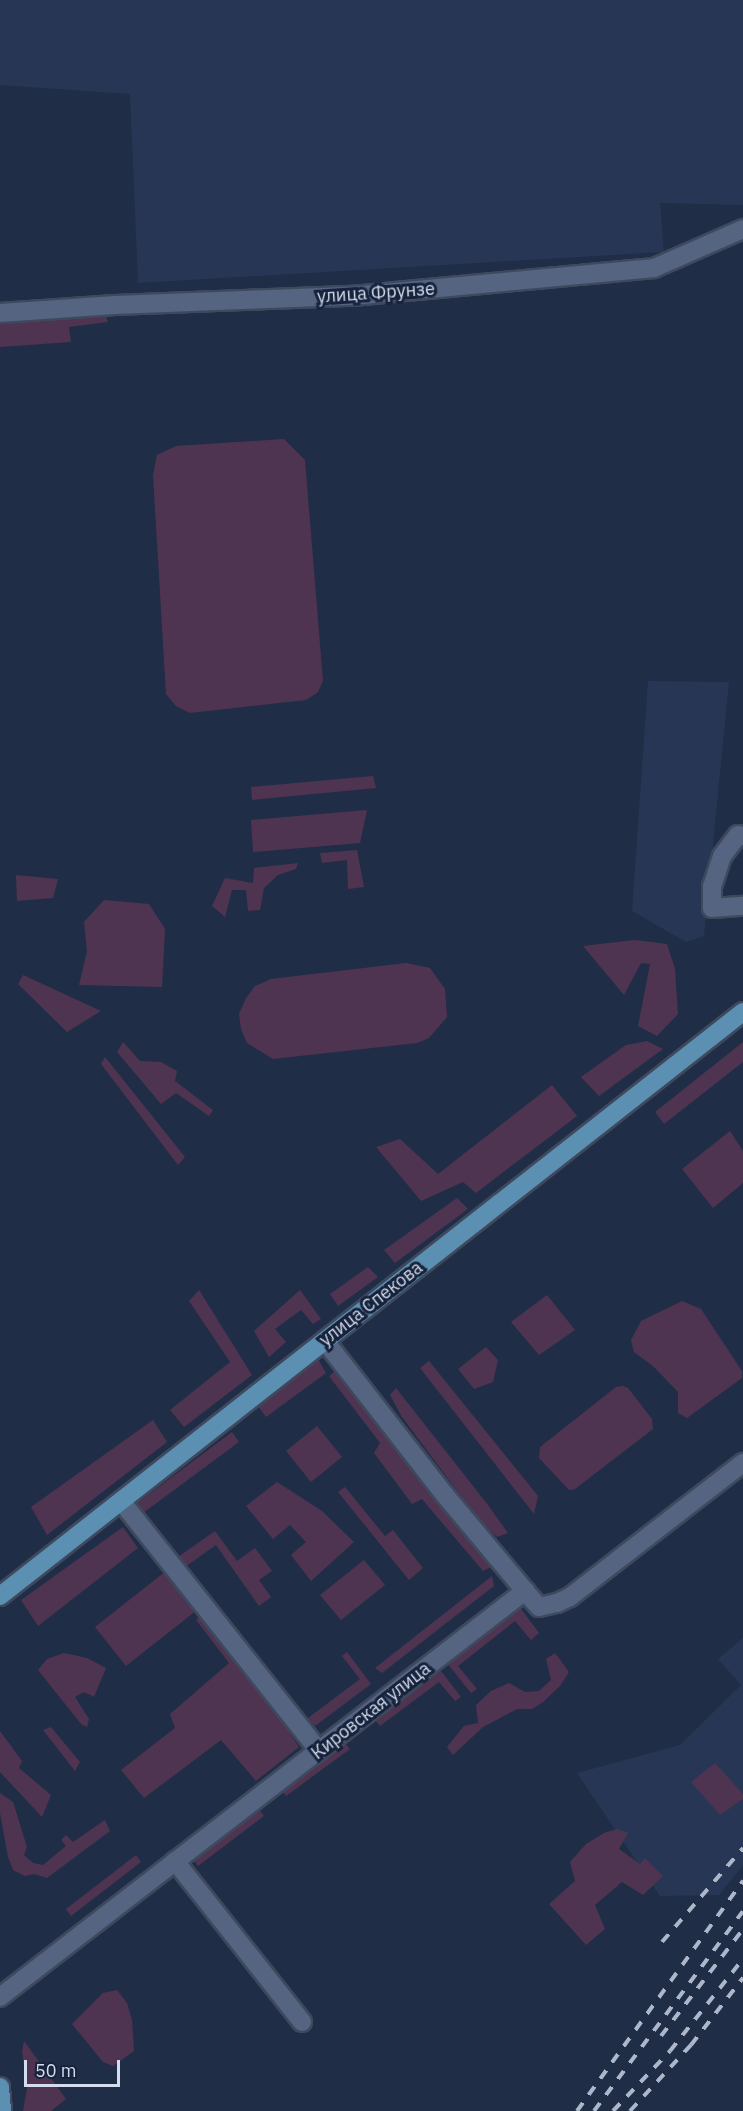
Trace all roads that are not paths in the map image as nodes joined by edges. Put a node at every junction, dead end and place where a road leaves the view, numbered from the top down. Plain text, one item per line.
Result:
1 (743, 229) edge
2 (0, 313) edge
3 (743, 836) edge
4 (743, 906) edge
5 (743, 1012) edge
6 (325, 1341) junction
7 (743, 1463) edge
8 (121, 1501) junction
9 (525, 1591) junction
10 (0, 1596) edge
11 (319, 1751) junction
12 (176, 1861) junction
13 (0, 1997) edge
14 (302, 2022) dead end
15 (0, 2087) edge
16 (2, 2111) edge

1 - 2 street, улица Фрунзе
3 - 4 street
5 - 6 main road, улица Спекова
6 - 8 main road, улица Спекова
6 - 9 street
7 - 9 street
8 - 10 main road, улица Спекова
8 - 11 street
9 - 11 street, Кировская улица
11 - 12 street, Кировская улица
12 - 13 street, Кировская улица
12 - 14 street
15 - 16 main road

